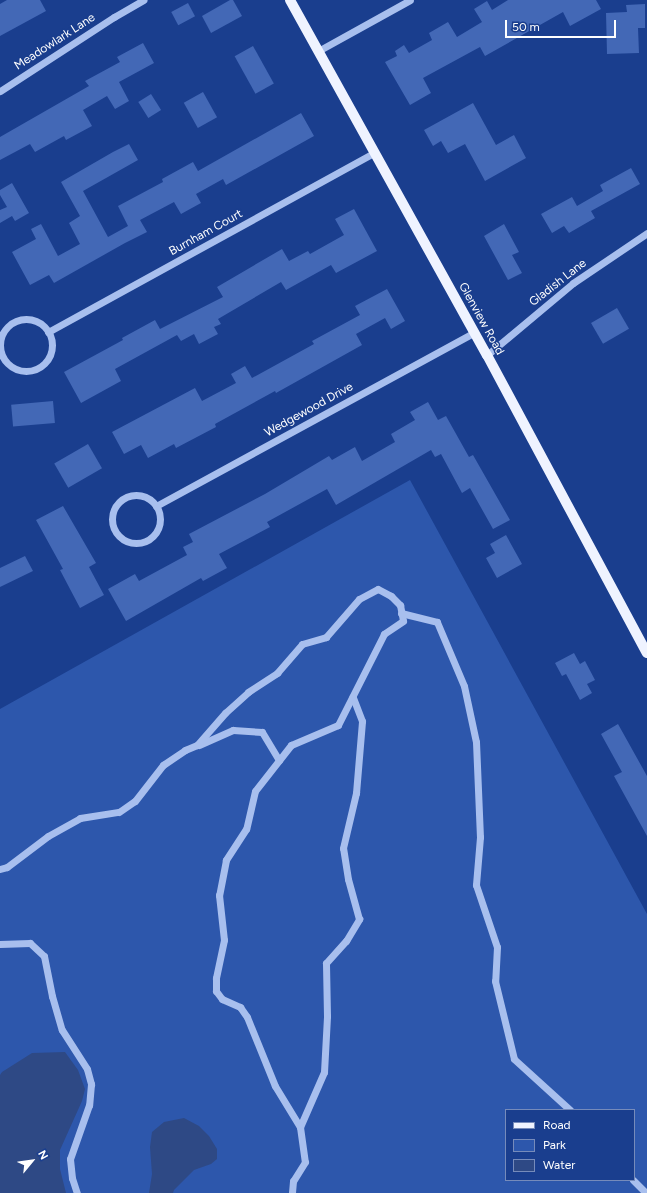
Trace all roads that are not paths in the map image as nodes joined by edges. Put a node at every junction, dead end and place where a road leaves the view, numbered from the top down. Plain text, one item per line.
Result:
1 (144, 0) edge
2 (290, 0) edge
3 (410, 0) edge
4 (318, 50) junction
5 (0, 91) edge
6 (374, 153) junction
7 (647, 233) edge
8 (48, 332) junction
9 (474, 333) junction
10 (487, 355) junction
11 (156, 506) junction
12 (401, 613) junction
13 (647, 653) edge
14 (353, 697) junction
15 (197, 746) junction
16 (279, 760) junction
17 (0, 869) edge
18 (0, 944) edge
19 (569, 1109) edge
20 (300, 1127) junction
21 (634, 1181) edge
22 (77, 1193) edge
23 (292, 1193) edge
24 (646, 1193) edge

1 - 5 street, Meadowlark Lane
2 - 4 main road, Glenview Road
3 - 4 street
4 - 6 main road, Glenview Road
6 - 8 street, Burnham Court
6 - 9 main road, Glenview Road
7 - 10 street, Gladish Lane
8 - 8 street
9 - 10 main road, Glenview Road
9 - 11 street, Wedgewood Drive
10 - 13 main road, Glenview Road
11 - 11 street
12 - 14 street
12 - 15 street
12 - 19 street
14 - 16 street
14 - 20 street
15 - 16 street
15 - 17 street
16 - 20 street
18 - 22 street
20 - 23 street
21 - 24 street

